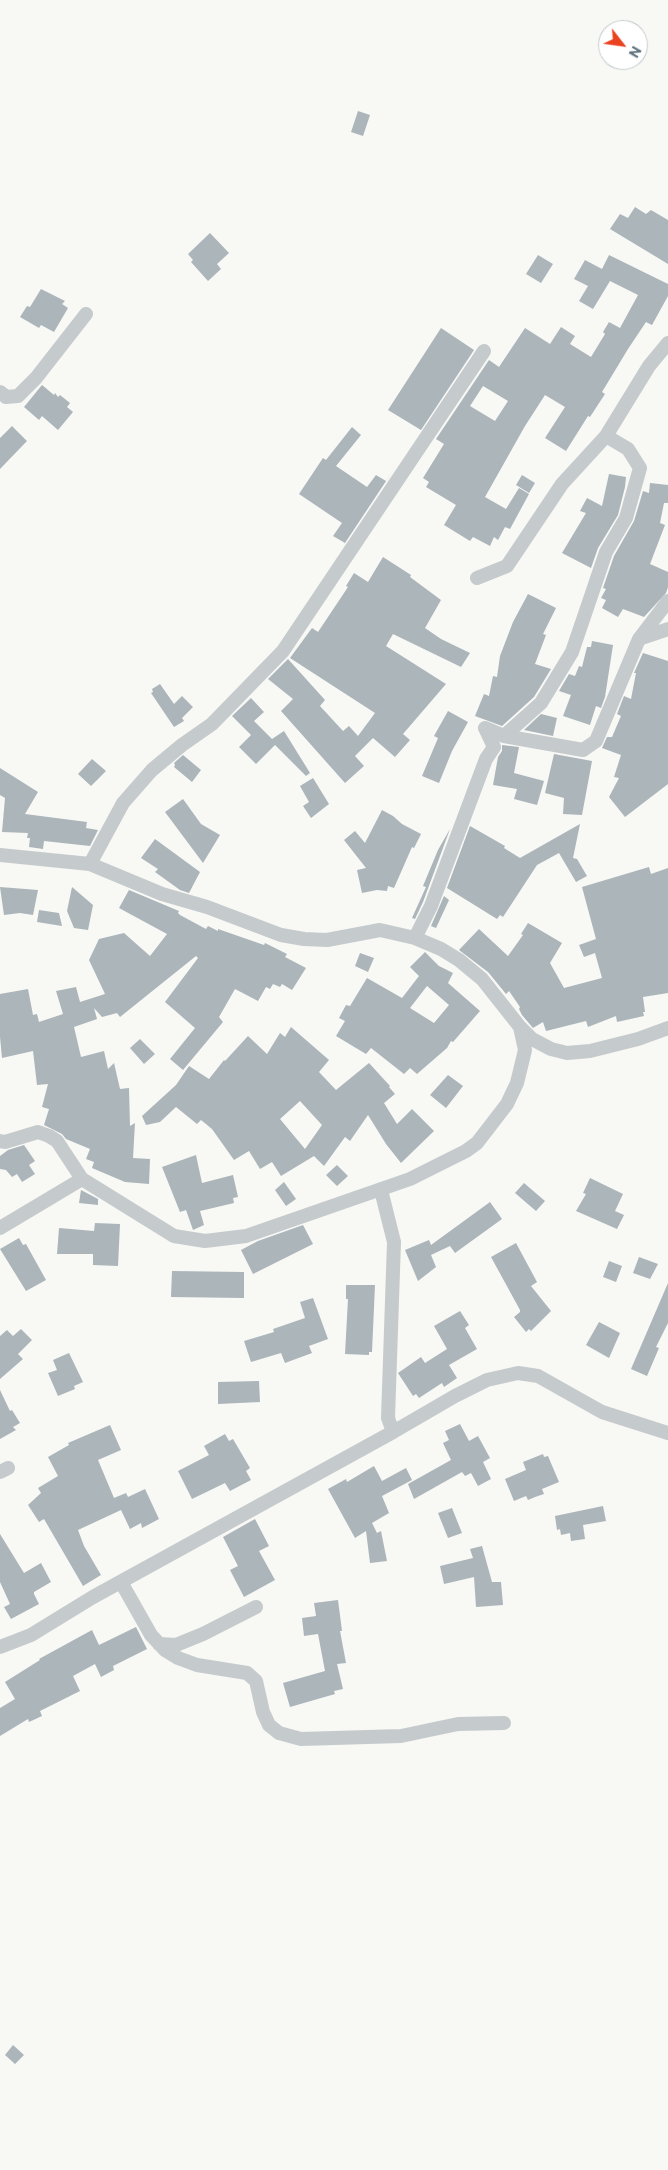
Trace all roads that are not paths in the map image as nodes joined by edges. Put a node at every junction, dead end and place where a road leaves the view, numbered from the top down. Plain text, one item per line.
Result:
1 (86, 314) dead end
2 (668, 343) edge
3 (484, 351) dead end
4 (0, 392) edge
5 (606, 436) junction
6 (477, 578) dead end
7 (668, 601) edge
8 (668, 630) edge
9 (639, 639) junction
10 (504, 736) junction
11 (0, 855) edge
12 (90, 864) junction
13 (415, 938) junction
14 (520, 1027) junction
15 (668, 1028) edge
16 (0, 1140) edge
17 (82, 1179) junction
18 (381, 1190) junction
19 (0, 1228) edge
20 (393, 1432) junction
21 (668, 1433) edge
22 (121, 1582) junction
23 (256, 1607) dead end
24 (159, 1644) junction
25 (0, 1647) edge
26 (504, 1723) dead end

1 - 4 street
2 - 5 street
3 - 12 street
5 - 6 street
5 - 10 street
7 - 9 street
8 - 9 street
9 - 10 street
10 - 13 street
11 - 12 street
12 - 13 street
13 - 14 street
14 - 15 street
14 - 18 street
16 - 17 street
17 - 18 street
17 - 19 street
18 - 20 street
20 - 21 street
20 - 22 street
22 - 24 street
22 - 25 street
23 - 24 street
24 - 26 street

